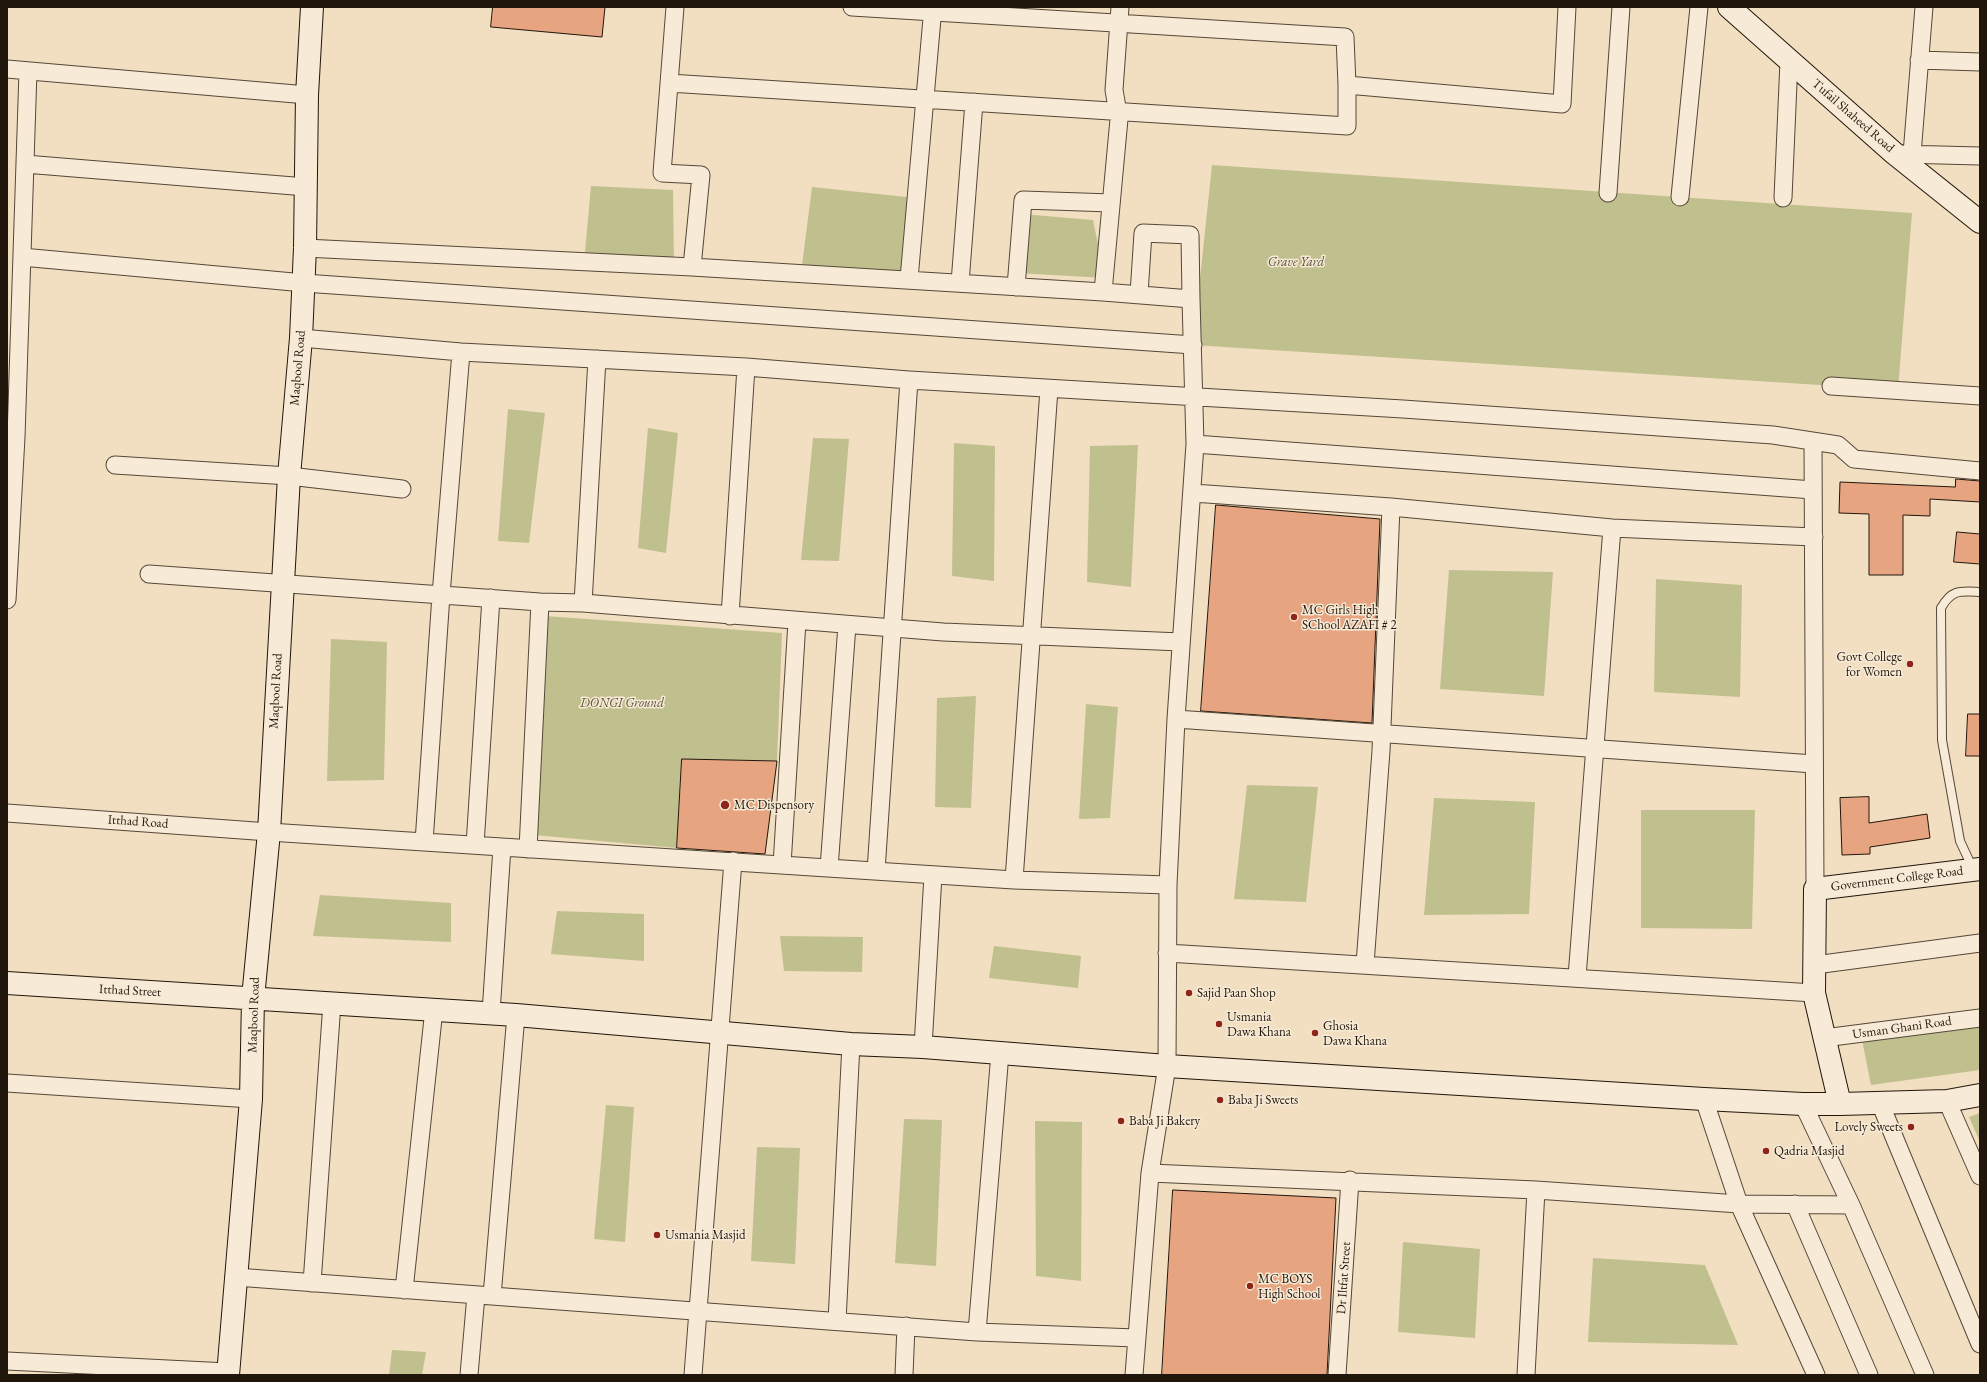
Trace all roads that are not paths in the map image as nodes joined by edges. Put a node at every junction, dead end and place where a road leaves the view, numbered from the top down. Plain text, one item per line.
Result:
1 (312, 7) edge
2 (675, 7) edge
3 (852, 7) edge
4 (1567, 7) edge
5 (1621, 7) edge
6 (1699, 7) edge
7 (1924, 7) edge
8 (1734, 9) edge
9 (933, 10) edge
10 (1119, 15) edge
11 (1919, 60) junction
12 (1790, 61) junction
13 (1980, 62) edge
14 (7, 69) edge
15 (28, 71) junction
16 (669, 83) junction
17 (1347, 85) junction
18 (307, 95) junction
19 (925, 99) junction
20 (974, 102) junction
21 (1117, 111) junction
22 (1903, 154) junction
23 (1980, 156) edge
24 (25, 164) junction
25 (306, 187) junction
26 (1608, 193) dead end
27 (1680, 197) dead end
28 (1783, 198) dead end
29 (1111, 203) junction
30 (1980, 222) edge
31 (305, 248) junction
32 (22, 258) junction
33 (692, 267) junction
34 (909, 279) junction
35 (304, 283) junction
36 (960, 283) junction
37 (1016, 286) junction
38 (1103, 292) junction
39 (1139, 294) junction
40 (1191, 299) junction
41 (301, 338) junction
42 (1193, 345) junction
43 (461, 352) junction
44 (598, 359) junction
45 (746, 367) junction
46 (909, 380) junction
47 (1831, 386) dead end
48 (1049, 389) junction
49 (1194, 396) junction
50 (1980, 396) edge
51 (1813, 441) junction
52 (1195, 444) junction
53 (115, 465) dead end
54 (1980, 470) edge
55 (288, 476) junction
56 (402, 489) dead end
57 (1814, 490) junction
58 (1193, 493) junction
59 (1391, 507) junction
60 (1612, 528) junction
61 (1814, 537) junction
62 (149, 574) dead end
63 (282, 584) junction
64 (1980, 592) edge
65 (441, 595) junction
66 (491, 598) junction
67 (7, 600) edge
68 (540, 602) junction
69 (583, 603) junction
70 (730, 616) junction
71 (797, 621) junction
72 (847, 625) junction
73 (892, 628) junction
74 (1031, 636) junction
75 (1181, 642) junction
76 (1176, 719) junction
77 (1382, 733) junction
78 (1595, 749) junction
79 (1814, 764) junction
80 (7, 813) edge
81 (268, 832) junction
82 (424, 842) junction
83 (475, 845) junction
84 (502, 847) junction
85 (528, 849) junction
86 (733, 861) junction
87 (782, 865) junction
88 (829, 868) junction
89 (1976, 870) edge
90 (876, 871) junction
91 (933, 875) junction
92 (1014, 880) junction
93 (1168, 885) junction
94 (1815, 889) junction
95 (1980, 943) edge
96 (1168, 953) junction
97 (1365, 964) junction
98 (1815, 964) junction
99 (1577, 977) junction
100 (7, 984) edge
101 (1814, 993) junction
102 (253, 998) junction
103 (332, 1003) junction
104 (434, 1009) junction
105 (491, 1013) junction
106 (516, 1014) junction
107 (1980, 1018) edge
108 (720, 1032) junction
109 (1824, 1038) junction
110 (851, 1044) junction
111 (923, 1046) junction
112 (1000, 1053) junction
113 (1167, 1066) junction
114 (7, 1083) edge
115 (1980, 1095) edge
116 (251, 1099) junction
117 (1704, 1099) junction
118 (1947, 1101) junction
119 (1880, 1103) junction
120 (1803, 1104) junction
121 (1840, 1104) junction
122 (1150, 1173) junction
123 (1980, 1176) edge
124 (1350, 1180) junction
125 (1536, 1190) junction
126 (1739, 1204) junction
127 (1795, 1204) junction
128 (1851, 1205) junction
129 (236, 1277) junction
130 (312, 1283) junction
131 (404, 1290) junction
132 (484, 1295) junction
133 (697, 1312) junction
134 (837, 1321) junction
135 (906, 1326) junction
136 (977, 1332) junction
137 (1136, 1338) junction
138 (1980, 1344) edge
139 (7, 1361) edge
140 (228, 1373) edge
141 (469, 1375) edge
142 (693, 1375) edge
143 (904, 1375) edge
144 (1134, 1375) edge
145 (1338, 1375) edge
146 (1526, 1375) edge
147 (1816, 1375) edge
148 (1869, 1375) edge
149 (1925, 1375) edge

1 - 18 street, Maqbool Road
2 - 16 street
3 - 9 street
4 - 17 street
5 - 26 street
6 - 27 street
7 - 11 street
8 - 12 street, Tufail Shaheed Road
9 - 10 street
9 - 19 street
10 - 17 street
10 - 21 street
11 - 13 street
11 - 22 street
12 - 22 street, Tufail Shaheed Road
12 - 28 street
14 - 15 street
15 - 18 street
15 - 24 street
16 - 19 street
16 - 33 street
17 - 21 street
18 - 25 street, Maqbool Road
19 - 20 street
19 - 34 street
20 - 21 street
20 - 36 street
21 - 29 street
22 - 23 street
22 - 30 street, Tufail Shaheed Road
24 - 25 street
24 - 32 street
25 - 31 street, Maqbool Road
29 - 37 street
29 - 38 street
31 - 33 street
31 - 35 street, Maqbool Road
32 - 35 street
32 - 67 street
33 - 34 street
34 - 36 street
35 - 41 street, Maqbool Road
35 - 42 street
36 - 37 street
37 - 38 street
38 - 39 street
39 - 40 street
39 - 40 street
40 - 42 street
41 - 43 street
41 - 55 street, Maqbool Road
42 - 49 street
43 - 44 street
43 - 65 street
44 - 45 street
44 - 69 street
45 - 46 street
45 - 70 street
46 - 48 street
46 - 73 street
47 - 50 street
48 - 49 street
48 - 74 street
49 - 51 street
49 - 52 street
51 - 54 street
51 - 57 street
52 - 57 street
52 - 58 street
53 - 55 street
55 - 56 street
55 - 63 street, Maqbool Road
57 - 61 street
58 - 59 street
58 - 75 street
59 - 60 street
59 - 77 street
60 - 61 street
60 - 78 street
61 - 79 street
62 - 63 street
63 - 65 street
63 - 81 street, Maqbool Road
64 - 89 lane
65 - 66 street
65 - 82 street
66 - 68 street
66 - 83 street
68 - 69 street
68 - 85 street
69 - 70 street
70 - 71 street
71 - 72 street
71 - 87 street
72 - 73 street
72 - 88 street
73 - 74 street
73 - 90 street
74 - 75 street
74 - 92 street
75 - 76 street
76 - 77 street
76 - 93 street
77 - 78 street
77 - 97 street
78 - 79 street
78 - 99 street
79 - 94 street
80 - 81 street, Itthad Road
81 - 82 street, Itthad Road
81 - 102 street, Maqbool Road
82 - 83 street, Itthad Road
83 - 84 street, Itthad Road
84 - 85 street, Itthad Road
84 - 105 street
85 - 86 street, Itthad Road
86 - 87 street, Itthad Road
86 - 108 street
87 - 88 street, Itthad Road
88 - 90 street, Itthad Road
89 - 94 street, Government College Road
90 - 91 street, Itthad Road
91 - 92 street, Itthad Road
91 - 111 street
92 - 93 street, Itthad Road
93 - 96 street
94 - 98 street
95 - 98 street
96 - 97 street
96 - 113 street
97 - 99 street
98 - 101 street
99 - 101 street
100 - 102 street, Itthad Street
101 - 109 street
102 - 103 street, Itthad Street
102 - 116 street, Maqbool Road
103 - 104 street, Itthad Street
103 - 130 street
104 - 105 street, Itthad Street
104 - 131 street
105 - 106 street, Itthad Street
106 - 108 street, Itthad Street
106 - 132 street
107 - 109 street, Usman Ghani Road
108 - 110 street, Itthad Street
108 - 133 street
109 - 121 street
110 - 111 street, Itthad Street
110 - 134 street
111 - 112 street, Itthad Street
112 - 113 street, Itthad Street
112 - 136 street
113 - 117 street, Itthad Street
113 - 122 street
114 - 116 street
115 - 118 street, Itthad Street
116 - 129 street, Maqbool Road
117 - 120 street, Itthad Street
117 - 126 street
118 - 119 street, Itthad Street
118 - 123 street
119 - 121 street, Itthad Street
119 - 138 street
120 - 121 street, Itthad Street
120 - 128 street
122 - 124 street
122 - 137 street
124 - 125 street
124 - 145 street, Dr Iltfat Street
125 - 126 street
125 - 146 street
126 - 127 street
126 - 147 street
127 - 128 street
127 - 148 street
128 - 149 street
129 - 130 street
129 - 140 street, Maqbool Road
130 - 131 street
131 - 132 street
132 - 133 street
132 - 141 street
133 - 134 street
133 - 142 street
134 - 135 street
135 - 136 street
135 - 143 street
136 - 137 street
137 - 144 street
139 - 140 street

